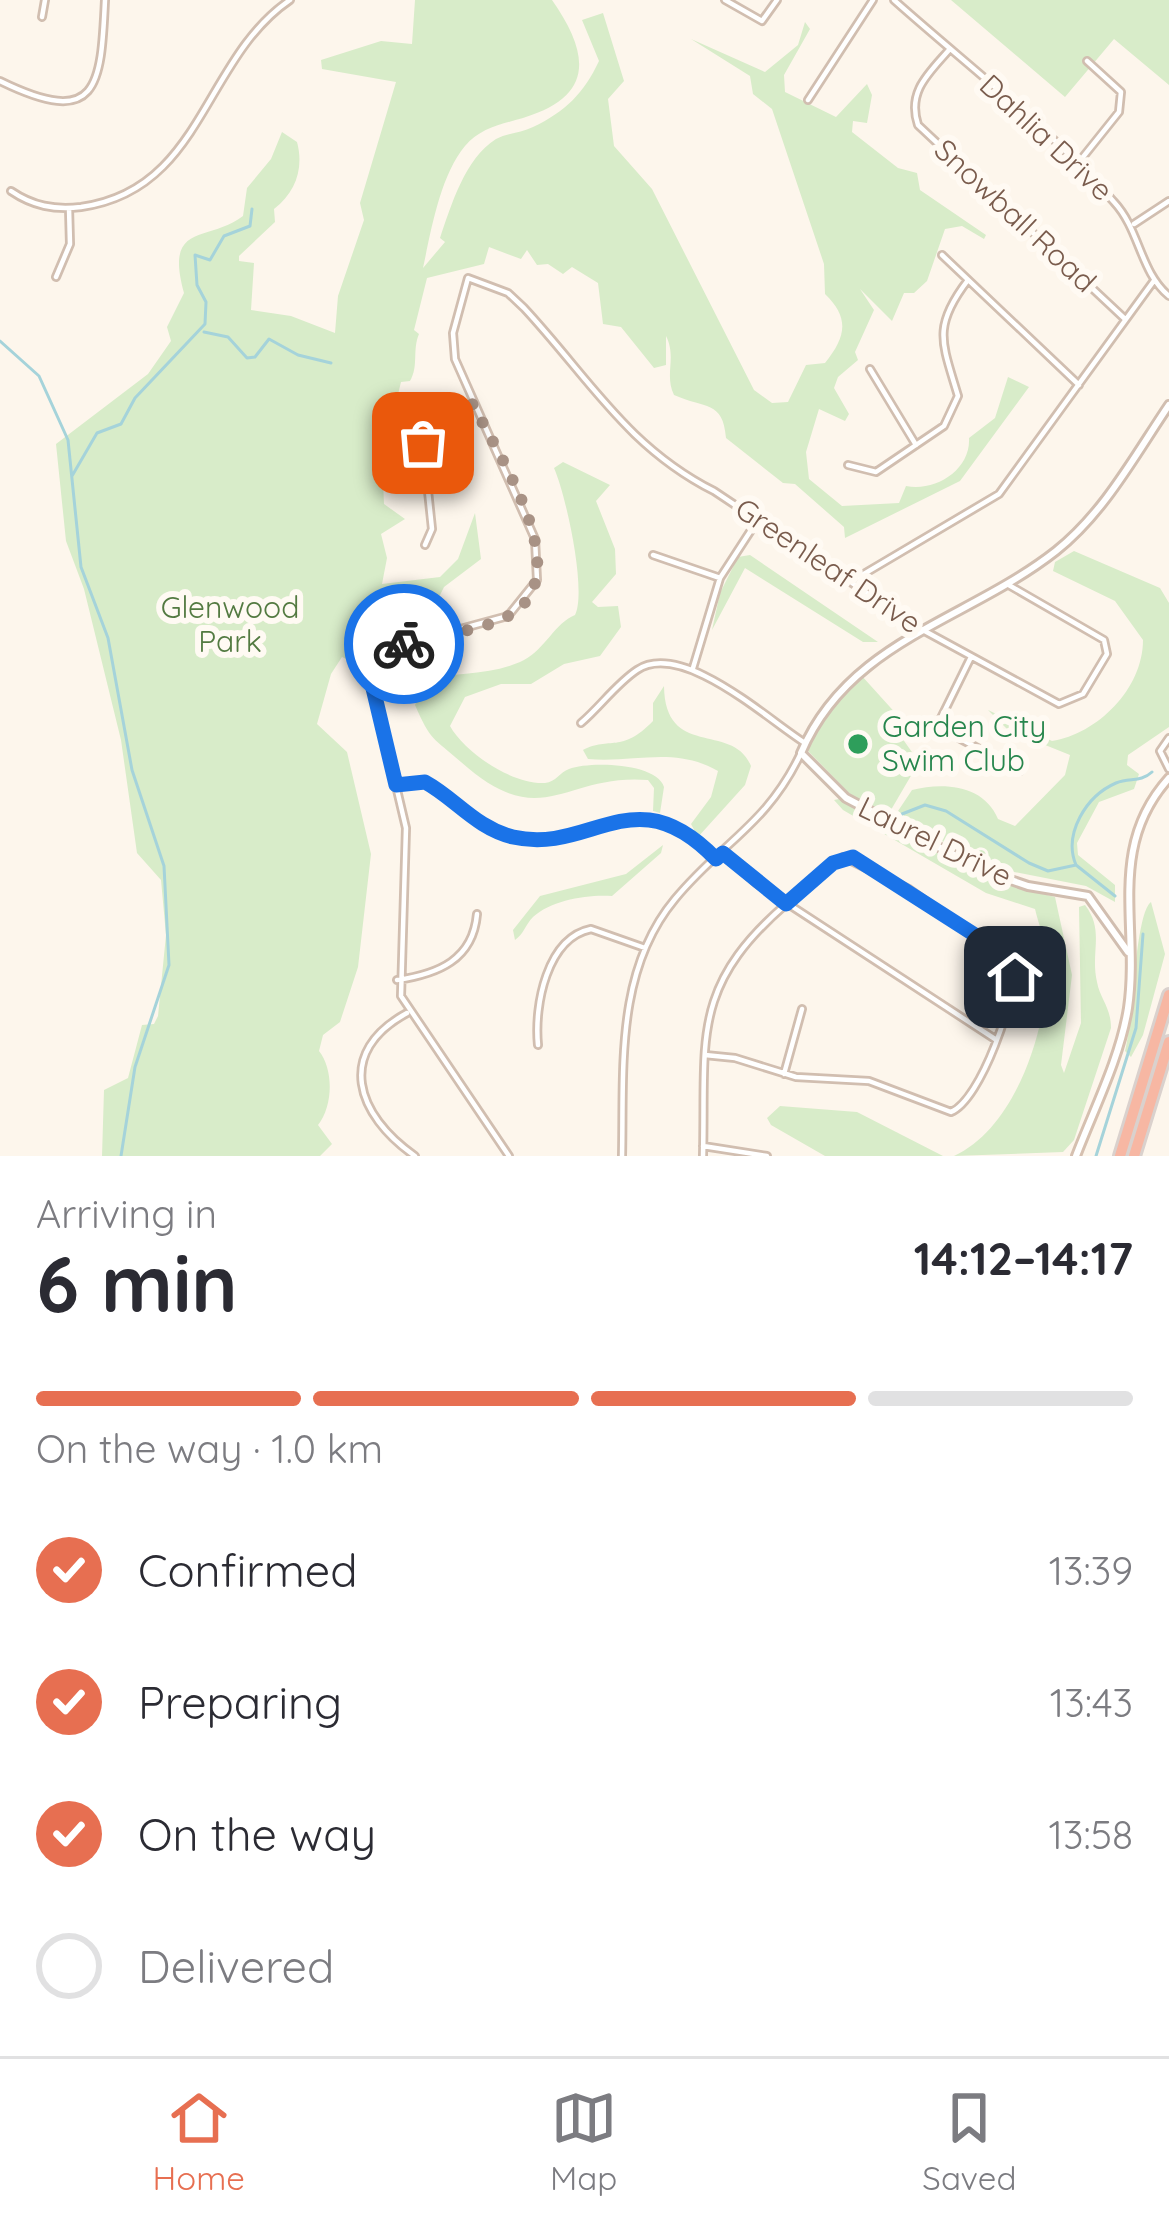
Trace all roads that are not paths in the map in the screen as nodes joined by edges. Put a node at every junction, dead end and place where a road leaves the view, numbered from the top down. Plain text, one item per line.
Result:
1 (45, 0) edge
2 (105, 0) edge
3 (290, 0) edge
4 (725, 0) edge
5 (777, 0) edge
6 (873, 0) edge
7 (894, 0) edge
8 (42, 17) dead end
9 (950, 49) junction
10 (1087, 61) dead end
11 (0, 81) edge
12 (808, 100) dead end
13 (1079, 162) junction
14 (11, 190) dead end
15 (1169, 201) edge
16 (69, 208) junction
17 (1134, 224) junction
18 (942, 256) dead end
19 (56, 277) dead end
20 (968, 280) junction
21 (1153, 282) junction
22 (1169, 296) edge
23 (1125, 319) junction
24 (870, 369) dead end
25 (1078, 386) junction
26 (473, 404) junction
27 (1169, 405) edge
28 (916, 445) junction
29 (848, 465) dead end
30 (758, 520) junction
31 (425, 545) dead end
32 (653, 555) dead end
33 (721, 578) junction
34 (850, 582) junction
35 (1007, 584) junction
36 (921, 629) junction
37 (971, 657) junction
38 (693, 668) junction
39 (580, 723) dead end
40 (1169, 738) edge
41 (805, 743) junction
42 (801, 753) junction
43 (1169, 769) edge
44 (1020, 771) dead end
45 (1169, 778) edge
46 (396, 785) junction
47 (723, 853) junction
48 (716, 859) junction
49 (786, 904) junction
50 (477, 914) dead end
51 (1127, 917) junction
52 (1108, 921) junction
53 (645, 949) junction
54 (1128, 952) junction
55 (397, 980) junction
56 (1169, 995) edge
57 (802, 1009) dead end
58 (407, 1013) junction
59 (994, 1040) junction
60 (1169, 1042) edge
61 (538, 1046) dead end
62 (705, 1055) junction
63 (784, 1074) junction
64 (703, 1146) junction
65 (415, 1156) edge
66 (508, 1156) edge
67 (622, 1156) edge
68 (703, 1156) edge
69 (766, 1156) edge
70 (1076, 1156) edge
71 (1120, 1156) edge
72 (1134, 1156) edge

1 - 8 street
2 - 11 street
3 - 16 street
4 - 5 street
6 - 12 street
7 - 9 street, Dahlia Drive
9 - 13 street, Dahlia Drive
9 - 23 street, Snowball Road
10 - 13 street
13 - 17 street, Dahlia Drive
14 - 16 street
15 - 17 street
16 - 19 street
17 - 21 street, Dahlia Drive
18 - 20 street
20 - 25 street
20 - 28 street
21 - 22 street
21 - 23 street
23 - 25 street
24 - 28 street
25 - 34 street
26 - 30 street, Greenleaf Drive
26 - 31 street
26 - 46 street
27 - 35 street
28 - 29 street
30 - 33 street
30 - 34 street, Greenleaf Drive
32 - 33 street
33 - 38 street
34 - 36 street, Greenleaf Drive
35 - 36 street
35 - 37 street, Greenleaf Drive
36 - 37 street, Greenleaf Drive
36 - 41 street
37 - 44 street
38 - 39 street
38 - 41 street
40 - 43 street
41 - 42 street
42 - 47 street
42 - 52 street, Laurel Drive
45 - 51 street
46 - 48 street
46 - 55 street
47 - 48 street
47 - 49 street
48 - 53 street
49 - 59 street
49 - 59 street
49 - 62 street
50 - 55 street
51 - 52 street
51 - 54 street
52 - 54 street, Laurel Drive
53 - 61 street
53 - 67 street
54 - 70 street
55 - 58 street
56 - 71 highway
57 - 63 street
58 - 65 street
58 - 66 street
59 - 63 street
60 - 72 highway
62 - 63 street
62 - 64 street
64 - 68 street
64 - 69 street

